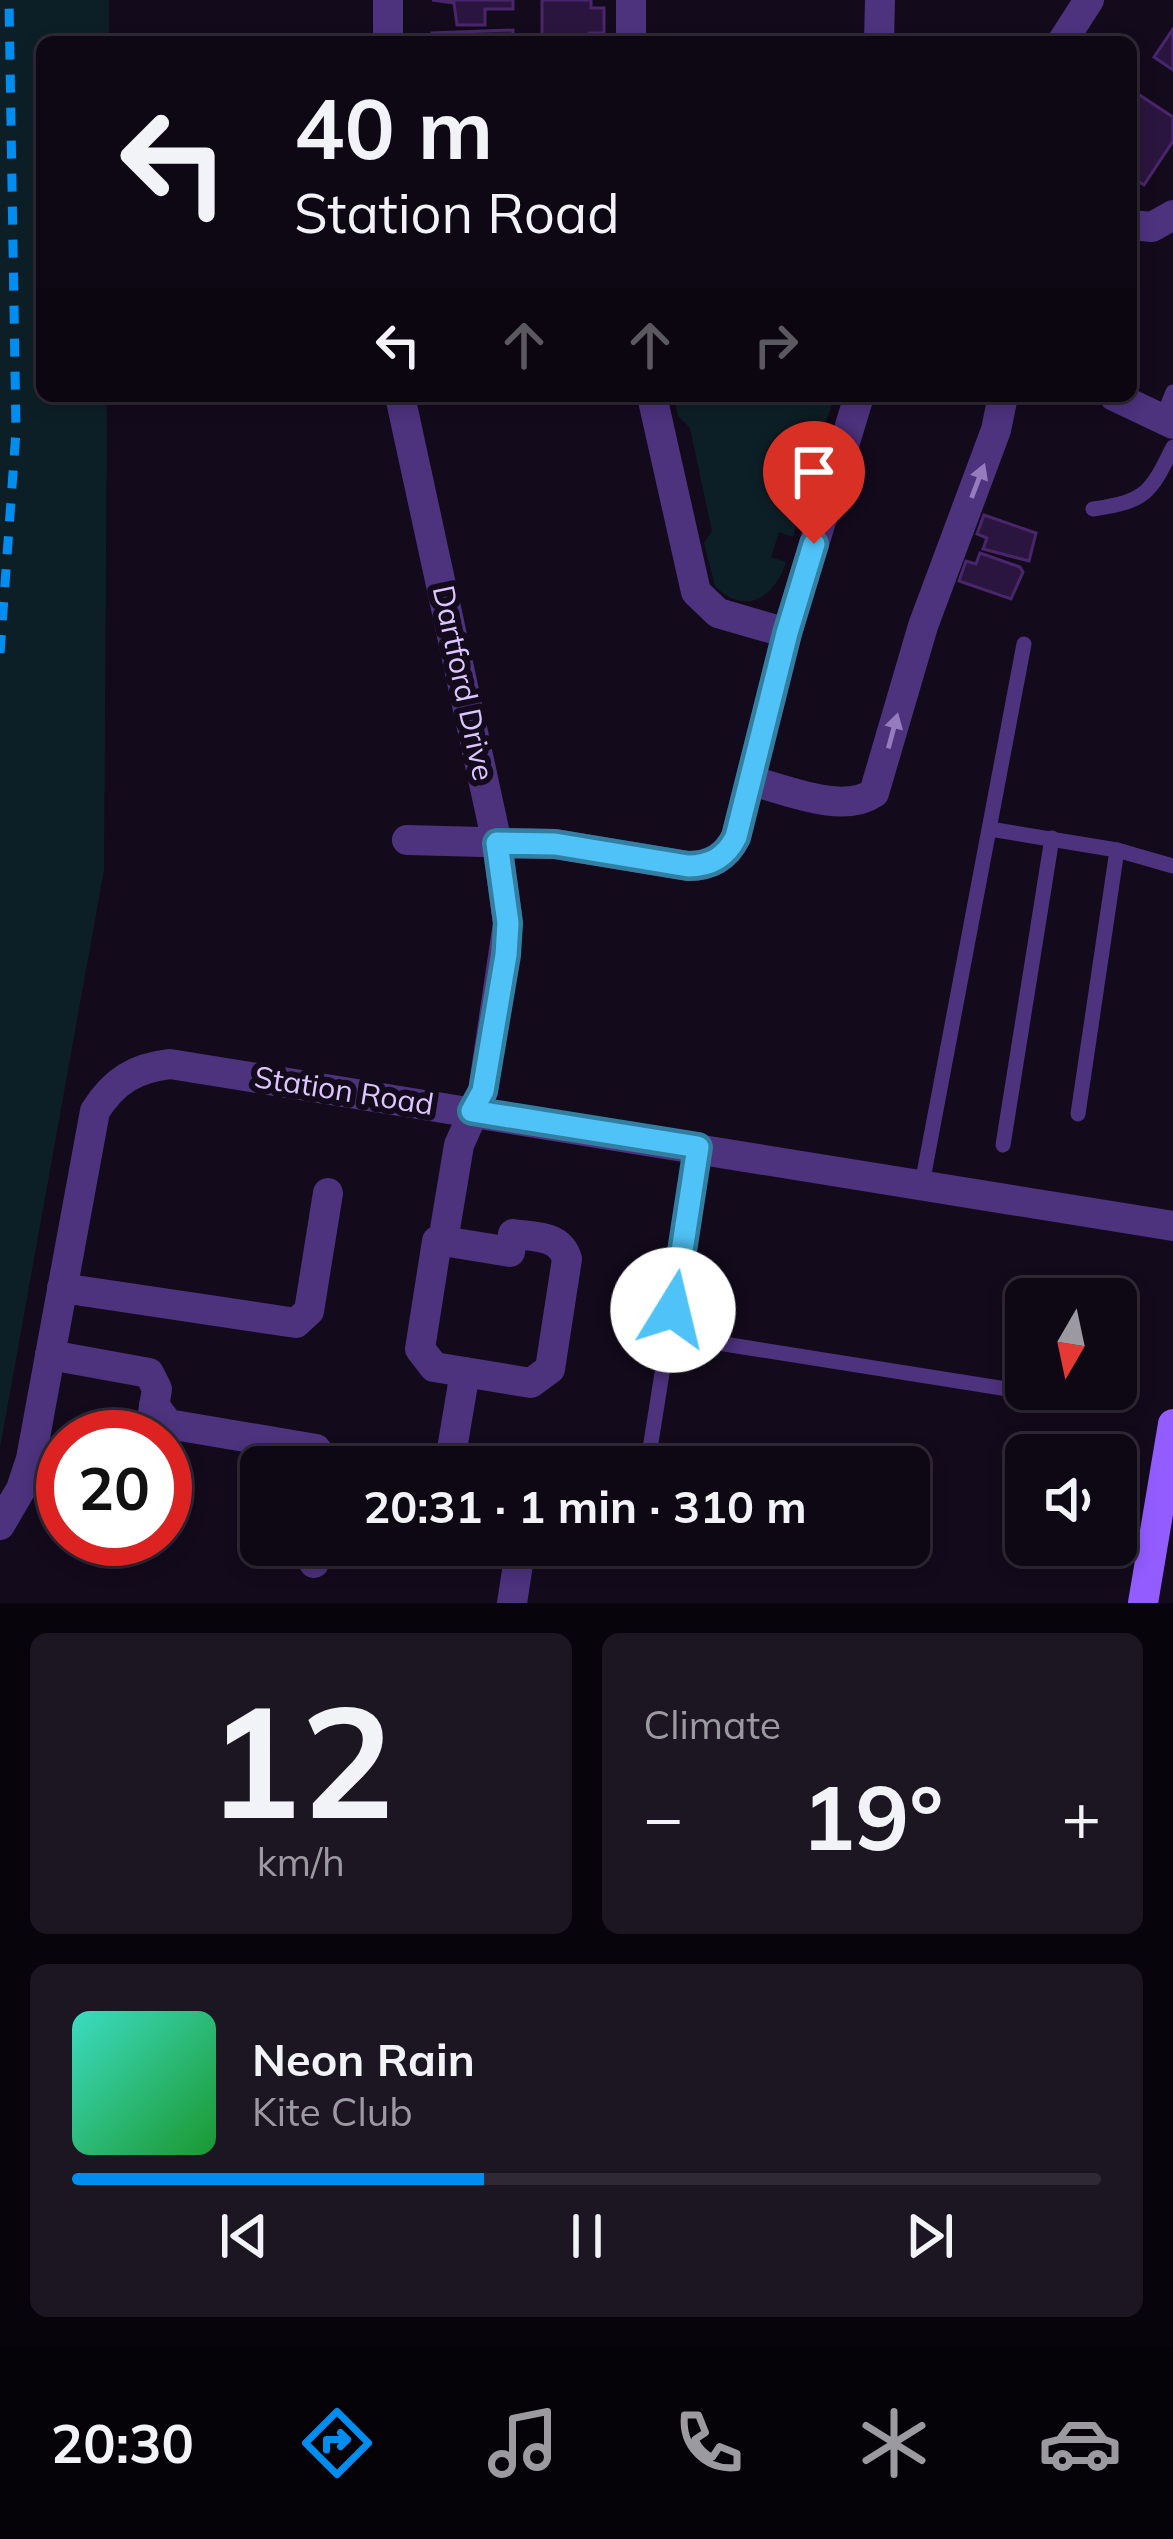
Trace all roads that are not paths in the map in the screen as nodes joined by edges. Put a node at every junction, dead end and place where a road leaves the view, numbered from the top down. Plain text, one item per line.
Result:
1 (388, 0) edge
2 (631, 0) edge
3 (880, 0) edge
4 (1089, 0) edge
5 (388, 36) edge
6 (631, 36) edge
7 (879, 36) edge
8 (1066, 36) edge
9 (1173, 215) edge
10 (1137, 226) edge
11 (401, 402) edge
12 (653, 402) edge
13 (857, 402) edge
14 (1002, 402) edge
15 (1127, 402) edge
16 (1170, 421) edge
17 (1093, 508) dead end
18 (787, 633) junction
19 (1024, 644) dead end
20 (751, 781) junction
21 (990, 829) junction
22 (1052, 838) junction
23 (407, 839) dead end
24 (497, 843) junction
25 (1118, 850) junction
26 (1173, 866) edge
27 (472, 1111) junction
28 (1078, 1114) dead end
29 (1003, 1145) dead end
30 (698, 1147) junction
31 (922, 1184) junction
32 (328, 1193) dead end
33 (1173, 1226) edge
34 (443, 1241) junction
35 (62, 1288) junction
36 (668, 1335) junction
37 (50, 1355) junction
38 (465, 1372) junction
39 (1005, 1389) edge
40 (154, 1405) junction
41 (153, 1410) edge
42 (1173, 1424) edge
43 (298, 1446) edge
44 (453, 1446) edge
45 (650, 1446) edge
46 (0, 1525) edge
47 (518, 1566) edge
48 (512, 1603) edge
49 (1142, 1603) edge

1 - 5 street
2 - 6 street
3 - 7 street
4 - 8 street
9 - 10 street
11 - 24 street, Dartford Drive
12 - 18 street
13 - 18 street
20 -> 14 street
15 - 16 street
16 - 17 lane
18 - 20 street
19 - 21 lane
20 - 24 street
21 - 22 lane
21 - 31 lane
22 - 25 lane
22 - 29 lane
23 - 24 street
24 - 27 street, Dartford Drive
25 - 26 lane
25 - 28 lane
27 - 30 street, Station Road
27 - 34 street, Dartford Drive
27 - 35 street, Station Road
30 - 31 street, Station Road
30 - 36 lane
31 - 33 street, Station Road
32 - 35 street
34 - 38 street, Dartford Drive
34 - 38 street
35 - 37 street, Station Road
36 - 39 lane
36 - 45 lane
37 - 40 street
37 - 46 street, Station Road
38 - 44 street
40 - 41 street
40 - 43 street
42 - 49 street
47 - 48 street

